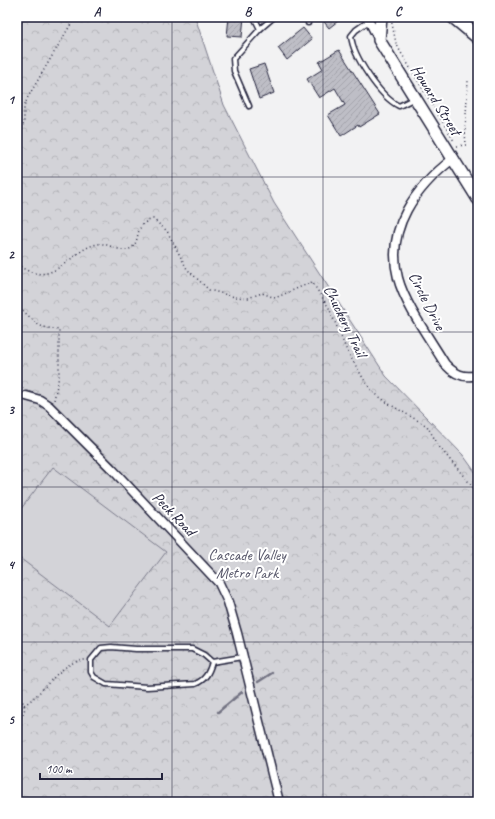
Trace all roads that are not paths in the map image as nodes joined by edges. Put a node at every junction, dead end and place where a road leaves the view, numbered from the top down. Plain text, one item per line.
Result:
1 (21, 17) edge
2 (254, 17) edge
3 (274, 17) edge
4 (308, 17) edge
5 (381, 17) edge
6 (454, 17) edge
7 (368, 19) edge
8 (17, 22) edge
9 (308, 23) dead end
10 (260, 29) junction
11 (478, 37) edge
12 (379, 40) junction
13 (416, 98) junction
14 (249, 106) dead end
15 (454, 158) junction
16 (478, 199) edge
17 (478, 375) edge
18 (26, 396) joint
19 (17, 399) edge
20 (242, 657) junction
21 (212, 662) junction
22 (279, 802) edge

1 - 8 lane
2 - 10 lane
3 - 10 lane
4 - 9 lane
5 - 12 main road
6 - 11 main road
7 - 12 street, Howard Street
7 - 13 lane
10 - 14 lane
12 - 13 main road, Howard Street
13 - 15 main road, Howard Street
15 - 16 main road, Howard Street
15 - 17 street, Circle Drive
18 - 19 lane
18 - 20 street, Peck Road
20 - 21 lane
20 - 22 street, Peck Road
21 - 21 lane

